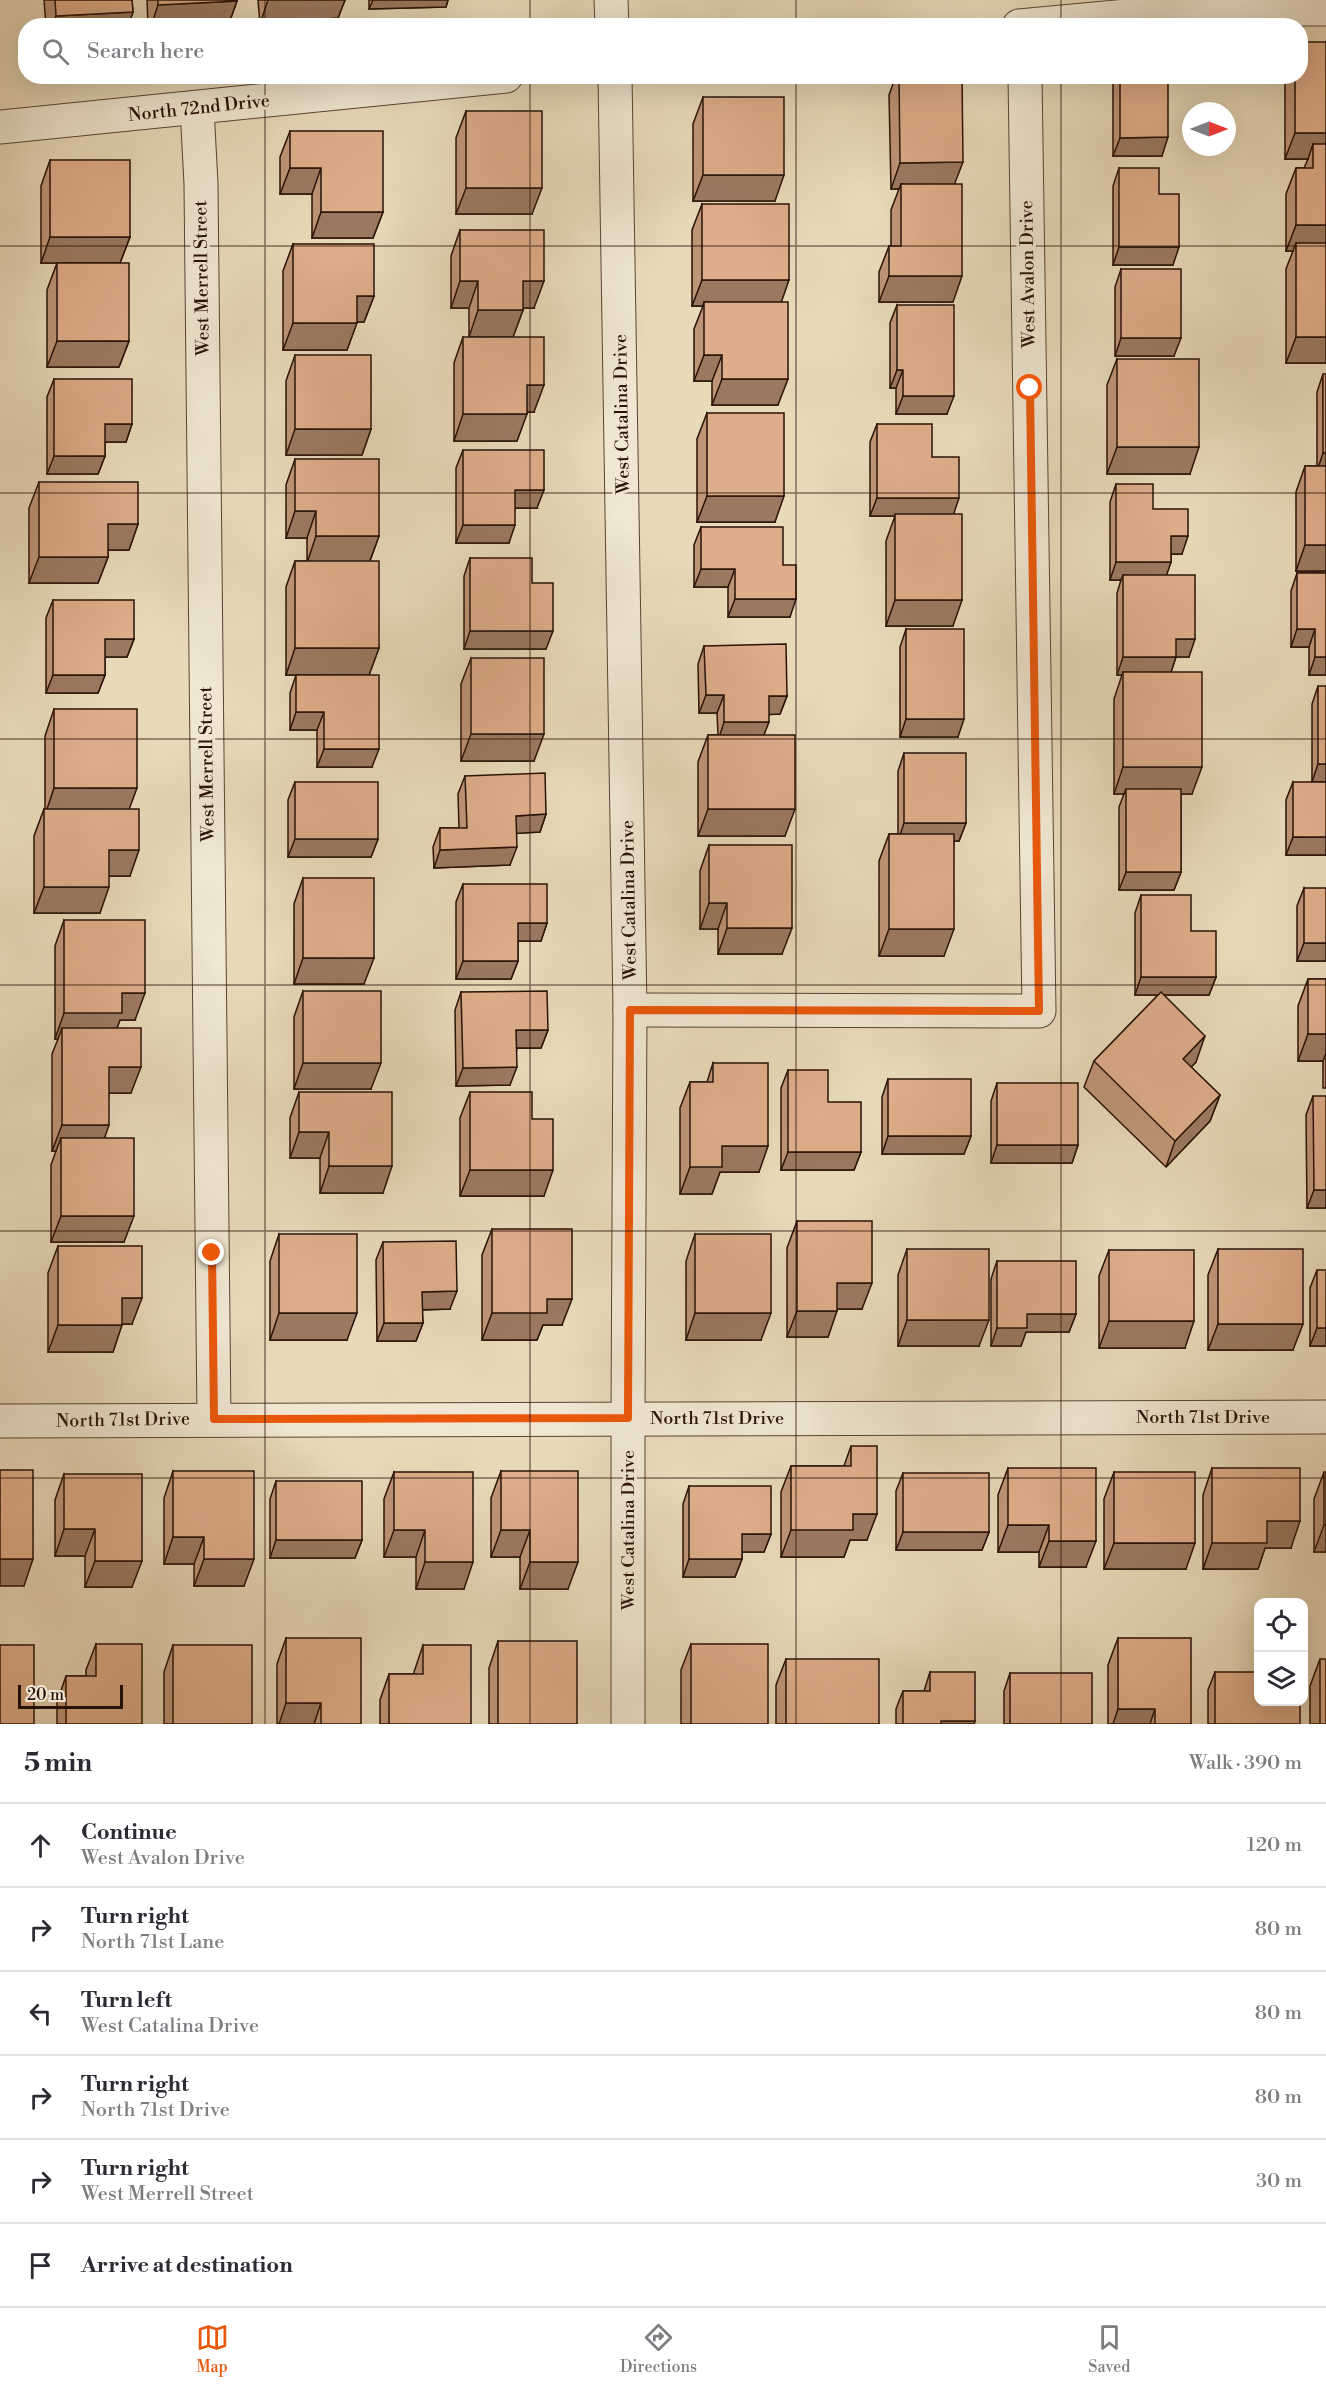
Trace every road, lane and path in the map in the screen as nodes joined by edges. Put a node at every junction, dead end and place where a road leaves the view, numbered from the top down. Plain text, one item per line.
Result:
1 (611, 0) edge
2 (1326, 9) edge
3 (612, 18) edge
4 (1102, 18) edge
5 (429, 84) edge
6 (615, 84) edge
7 (1025, 84) edge
8 (197, 108) junction
9 (0, 127) edge
10 (630, 1010) junction
11 (1326, 1417) edge
12 (628, 1418) junction
13 (214, 1419) junction
14 (0, 1421) edge
15 (628, 1724) edge

1 - 3 street
2 - 4 street
5 - 8 street, North 72nd Drive
6 - 10 street, West Catalina Drive
7 - 10 street, West Avalon Drive
8 - 9 street, North 72nd Drive
8 - 13 street, West Merrell Street
10 - 12 street, West Catalina Drive
11 - 12 street, North 71st Drive
12 - 13 street, North 71st Drive
12 - 15 street, West Catalina Drive
13 - 14 street, North 71st Drive

